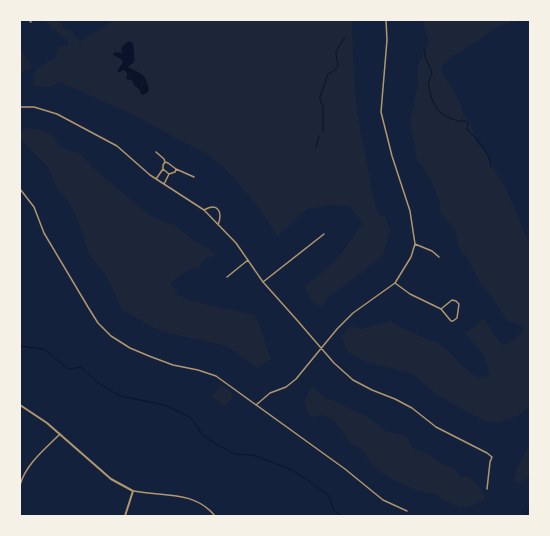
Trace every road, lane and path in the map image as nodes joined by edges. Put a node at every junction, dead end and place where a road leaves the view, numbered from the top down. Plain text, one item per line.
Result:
1 (386, 20) edge
2 (20, 107) edge
3 (156, 152) dead end
4 (165, 162) junction
5 (163, 169) junction
6 (176, 169) junction
7 (169, 174) junction
8 (194, 177) dead end
9 (156, 179) junction
10 (164, 184) junction
11 (20, 189) edge
12 (204, 210) junction
13 (218, 224) junction
14 (324, 234) dead end
15 (415, 244) junction
16 (439, 257) dead end
17 (248, 260) junction
18 (227, 277) dead end
19 (263, 282) junction
20 (395, 283) junction
21 (441, 309) junction
22 (321, 348) junction
23 (256, 405) junction
24 (20, 406) edge
25 (60, 434) junction
26 (20, 485) edge
27 (488, 489) dead end
28 (134, 491) junction
29 (407, 511) dead end
30 (125, 516) edge
31 (215, 516) edge

1 - 15 street
2 - 9 street
3 - 4 street
4 - 5 street
4 - 6 street
5 - 7 street
5 - 9 street
6 - 7 street
6 - 8 street
7 - 10 street
9 - 10 street
10 - 12 street
11 - 23 street
12 - 13 street
12 - 13 street
13 - 17 street
14 - 19 street
15 - 16 street
15 - 20 street
17 - 18 street
17 - 19 street
19 - 22 street
20 - 21 street
20 - 22 street
21 - 21 street
22 - 23 street
22 - 27 street
23 - 29 street
24 - 25 street
25 - 26 street
25 - 28 street
28 - 30 street
28 - 31 street

